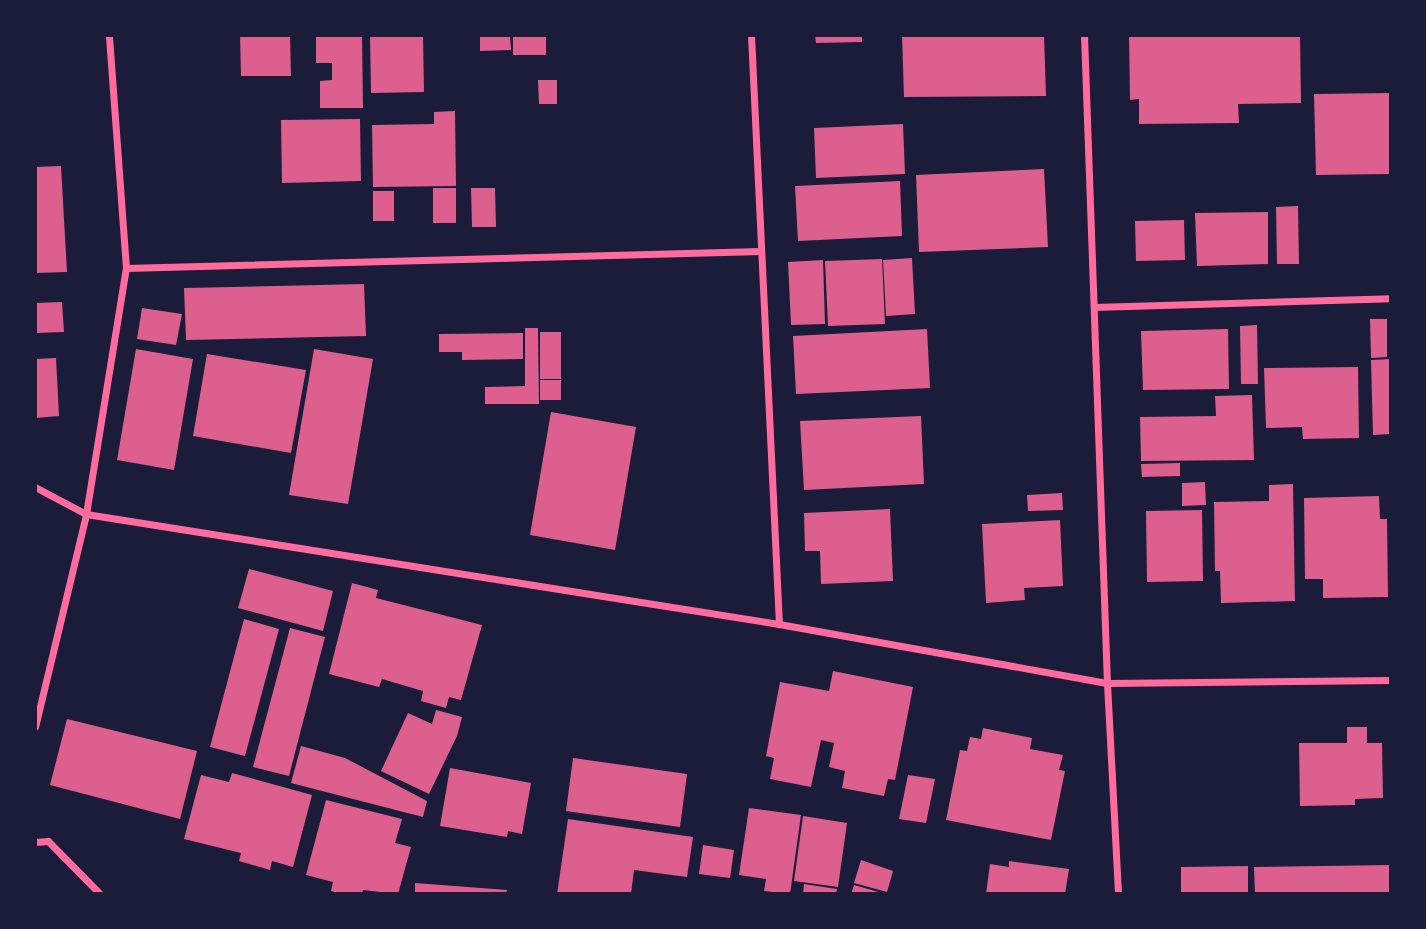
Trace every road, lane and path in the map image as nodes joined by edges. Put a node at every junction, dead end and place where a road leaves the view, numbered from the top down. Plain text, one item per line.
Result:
1 (109, 35) edge
2 (751, 35) edge
3 (1084, 35) edge
4 (761, 251) junction
5 (126, 268) junction
6 (1391, 298) edge
7 (1094, 307) junction
8 (35, 487) edge
9 (86, 514) junction
10 (779, 624) junction
11 (1391, 680) edge
12 (1107, 683) junction
13 (35, 727) edge
14 (35, 842) edge
15 (100, 894) edge
16 (1118, 894) edge

1 - 5 street
2 - 4 street
3 - 7 street
4 - 5 street
4 - 10 street
5 - 9 street
6 - 7 street
7 - 12 street
8 - 9 street
9 - 10 street
9 - 13 street
10 - 12 street
11 - 12 street
12 - 16 street
14 - 15 street

